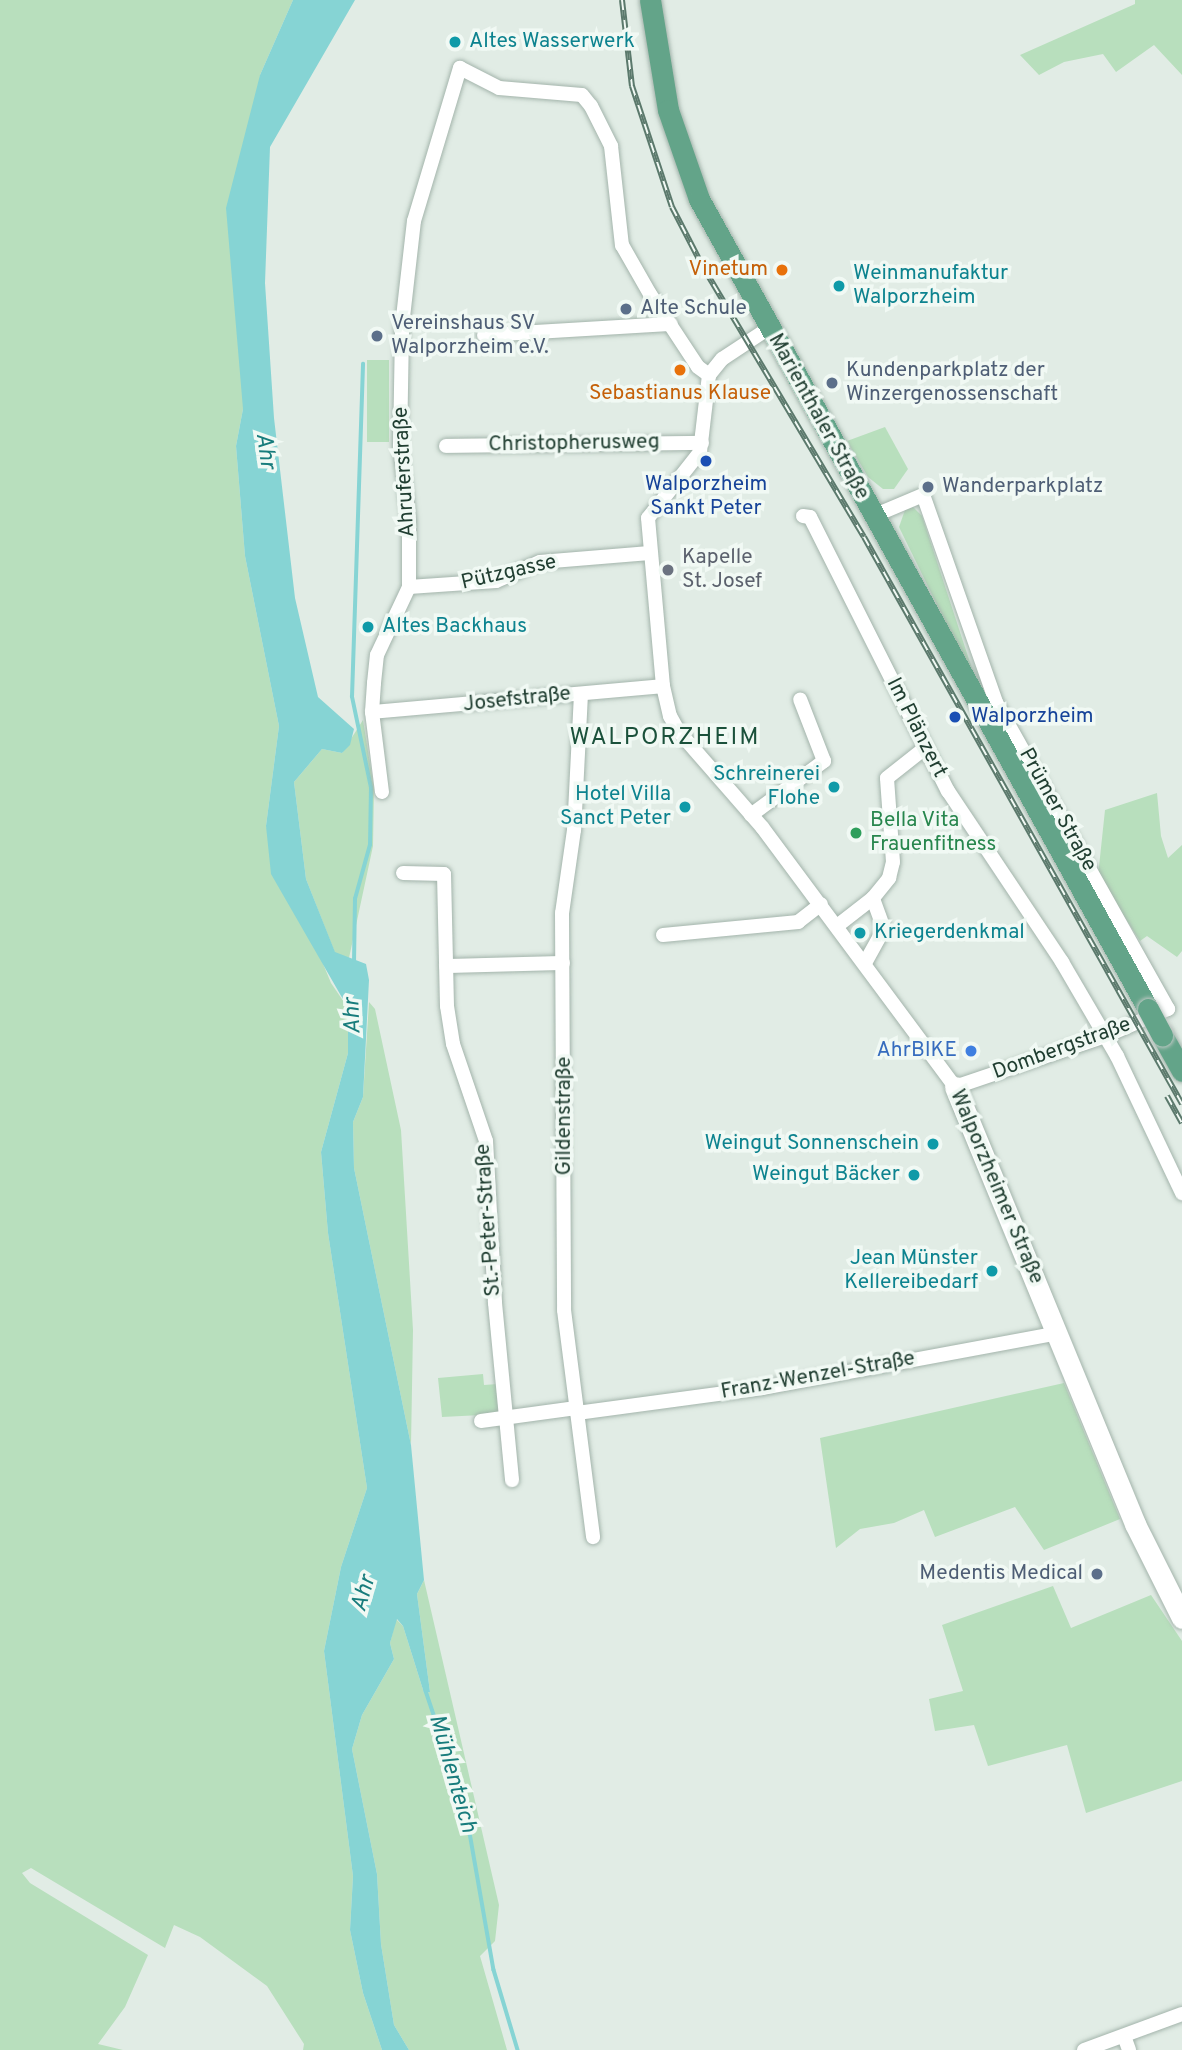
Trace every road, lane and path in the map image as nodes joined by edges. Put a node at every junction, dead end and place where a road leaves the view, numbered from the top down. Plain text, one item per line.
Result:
1 (650, 0) edge
2 (671, 324) junction
3 (769, 328) junction
4 (484, 335) dead end
5 (709, 375) junction
6 (702, 443) junction
7 (446, 446) dead end
8 (803, 516) dead end
9 (873, 516) junction
10 (650, 553) junction
11 (409, 587) junction
12 (663, 686) junction
13 (580, 694) junction
14 (800, 699) dead end
15 (383, 712) junction
16 (925, 748) junction
17 (382, 792) dead end
18 (751, 815) junction
19 (403, 873) dead end
20 (873, 898) junction
21 (821, 904) junction
22 (837, 926) junction
23 (663, 936) dead end
24 (563, 963) junction
25 (865, 963) junction
26 (446, 966) junction
27 (1158, 1009) junction
28 (1103, 1037) junction
29 (1182, 1071) edge
30 (955, 1087) junction
31 (1182, 1193) edge
32 (1058, 1333) junction
33 (577, 1411) junction
34 (506, 1417) junction
35 (481, 1420) dead end
36 (512, 1479) dead end
37 (593, 1537) dead end
38 (1182, 1618) edge
39 (1182, 2014) edge
40 (1127, 2043) edge
41 (1084, 2050) edge

1 - 3 main road, Marienthaler Straße
2 - 4 street
2 - 5 street
2 - 11 street, Ahruferstraße
3 - 5 street
3 - 9 main road, Marienthaler Straße
5 - 6 street, Walporzheimer Straße
6 - 7 street, Christopherusweg
6 - 10 street, Walporzheimer Straße
8 - 16 street, Im Plänzert
9 - 27 main road, Marienthaler Straße
9 - 27 street, Prümer Straße
10 - 11 street, Pützgasse
10 - 12 street, Walporzheimer Straße
11 - 15 street, Ahruferstraße
12 - 13 street, Josefstraße
12 - 18 street, Walporzheimer Straße
13 - 15 street, Josefstraße
13 - 24 street, Gildenstraße
14 - 18 street
15 - 17 street, Ahruferstraße
16 - 20 street
16 - 28 street, Im Plänzert
18 - 21 street, Walporzheimer Straße
19 - 26 street, St.-Peter-Straße
20 - 22 street
20 - 25 street
21 - 22 street, Walporzheimer Straße
21 - 23 street
22 - 25 street, Walporzheimer Straße
24 - 26 street
24 - 33 street, Gildenstraße
25 - 30 street, Walporzheimer Straße
26 - 34 street, St.-Peter-Straße
27 - 28 street, Dombergstraße
27 - 29 main road, Marienthaler Straße, bridge
28 - 30 street, Dombergstraße
28 - 31 street, Im Plänzert
30 - 32 street, Walporzheimer Straße
32 - 33 street, Franz-Wenzel-Straße
32 - 38 street, Walporzheimer Straße
33 - 34 street, Franz-Wenzel-Straße
33 - 37 street, Gildenstraße
34 - 35 street, Franz-Wenzel-Straße
34 - 36 street, St.-Peter-Straße
39 - 40 street
40 - 41 street

